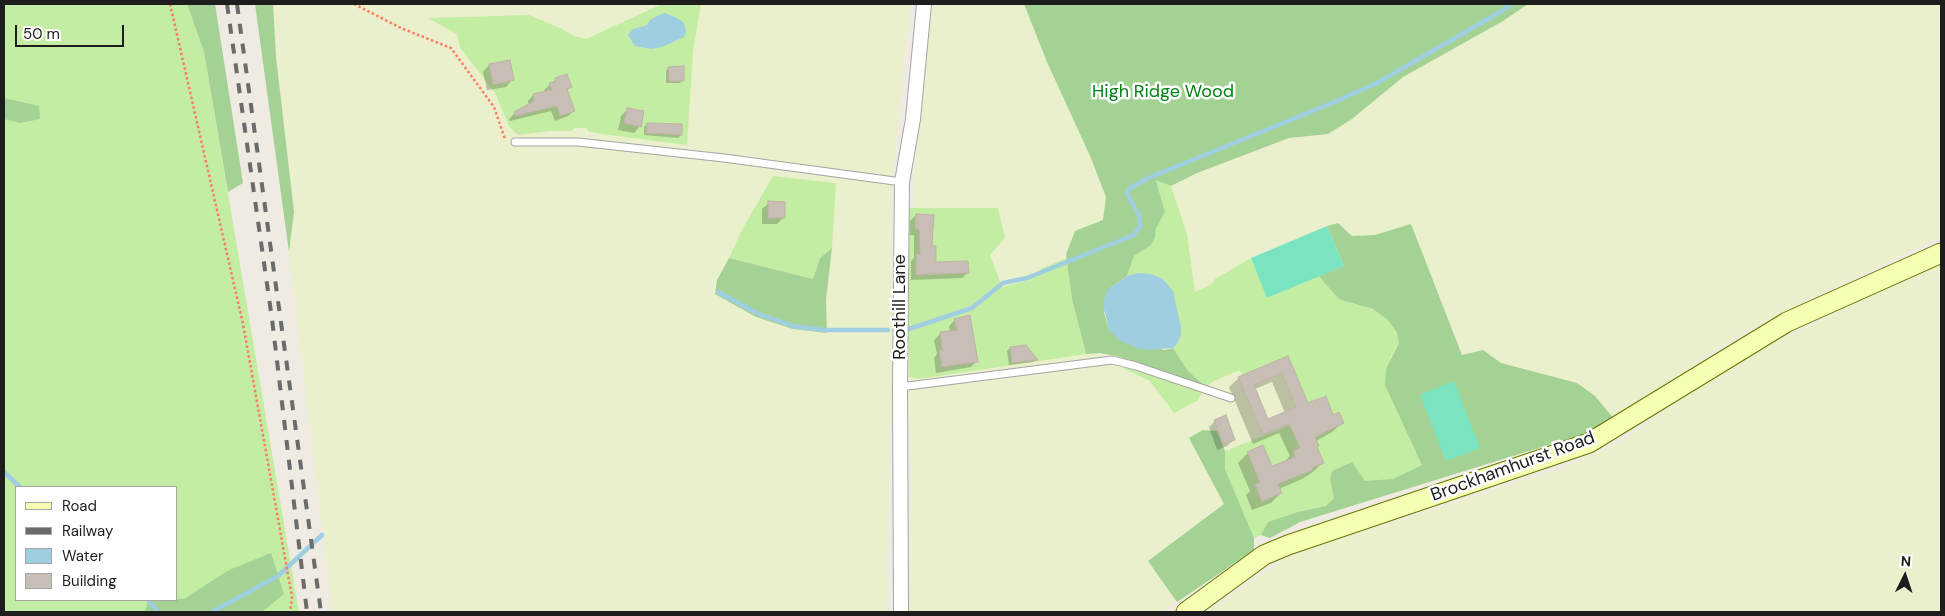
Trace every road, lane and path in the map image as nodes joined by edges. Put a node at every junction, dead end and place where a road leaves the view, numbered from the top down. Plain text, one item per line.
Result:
1 (170, 4) edge
2 (354, 4) edge
3 (924, 4) edge
4 (515, 142) joint
5 (902, 182) junction
6 (1941, 253) edge
7 (900, 387) junction
8 (1231, 398) dead end
9 (290, 612) edge
10 (901, 612) edge
11 (1186, 612) edge

1 - 9 path
2 - 4 path
3 - 5 street, Roothill Lane
4 - 5 lane
5 - 7 street, Roothill Lane
6 - 11 street, Brockhamhurst Road
7 - 8 lane
7 - 10 street, Roothill Lane

